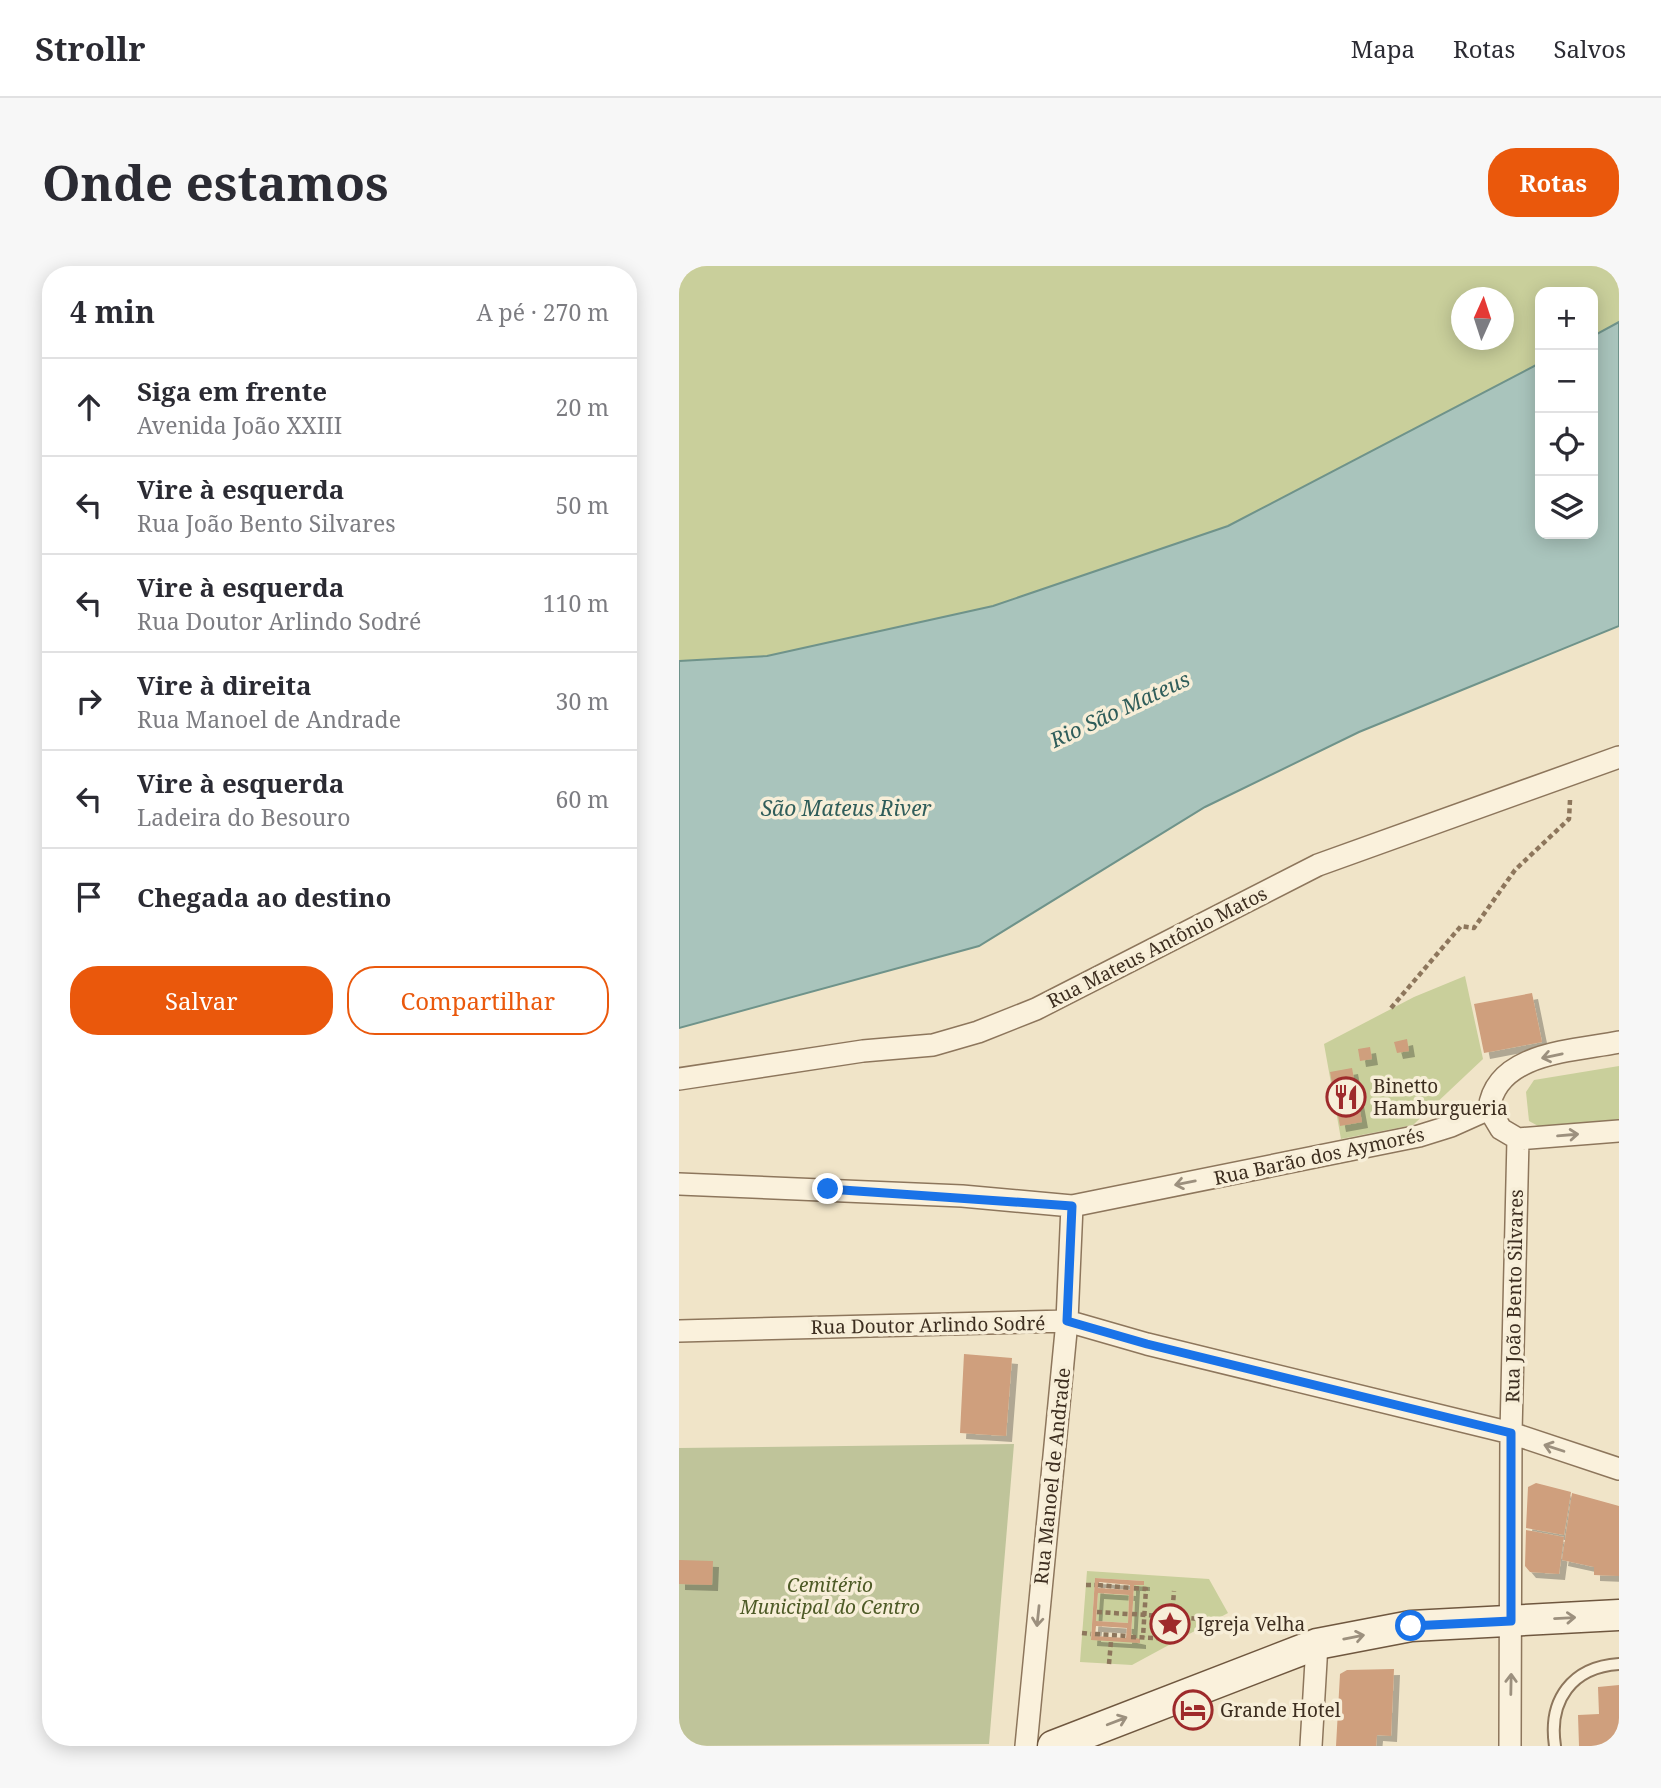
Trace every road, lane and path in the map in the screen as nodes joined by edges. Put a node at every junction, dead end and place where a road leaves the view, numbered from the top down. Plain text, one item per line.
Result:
1 (1619, 757) edge
2 (1572, 772) junction
3 (1391, 1008) dead end
4 (1619, 1042) edge
5 (679, 1079) edge
6 (1489, 1109) junction
7 (1619, 1131) edge
8 (1518, 1139) junction
9 (679, 1184) edge
10 (1072, 1206) junction
11 (1067, 1321) junction
12 (679, 1331) edge
13 (1511, 1433) junction
14 (1619, 1469) edge
15 (1086, 1584) dead end
16 (1174, 1591) dead end
17 (1097, 1612) dead end
18 (1144, 1615) junction
19 (1619, 1615) edge
20 (1173, 1617) junction
21 (1216, 1620) dead end
22 (1511, 1621) junction
23 (1082, 1633) dead end
24 (1143, 1637) junction
25 (1111, 1638) junction
26 (1179, 1639) dead end
27 (1317, 1644) junction
28 (1109, 1664) dead end
29 (1619, 1664) edge
30 (1026, 1746) edge
31 (1053, 1746) edge
32 (1311, 1746) edge
33 (1510, 1746) edge
34 (1555, 1746) edge

1 - 2 street, Rua Mateus Antônio Matos
2 - 3 path
2 - 5 street, Rua Mateus Antônio Matos
4 -> 6 street
6 - 8 street
6 -> 10 street, Rua Barão dos Aymorés
8 -> 7 street
8 - 13 street, Rua João Bento Silvares
9 - 10 street, Rua Barão dos Aymorés
10 - 11 street, Rua Manoel de Andrade
11 - 12 street, Rua Doutor Arlindo Sodré
11 - 13 street, Rua Doutor Arlindo Sodré
11 -> 30 street, Rua Manoel de Andrade
14 -> 13 street, Rua Doutor Arlindo Sodré
13 - 22 street, Rua João Bento Silvares
15 - 18 path
16 - 20 path
17 - 18 path
18 - 20 path
18 - 24 path
22 -> 19 street
20 - 21 path
27 -> 22 street
33 -> 22 street, Rua João Bento Silvares
23 - 25 path
24 - 25 path
24 - 26 path
25 - 28 path
31 -> 27 street
27 - 32 street
29 - 34 lane

